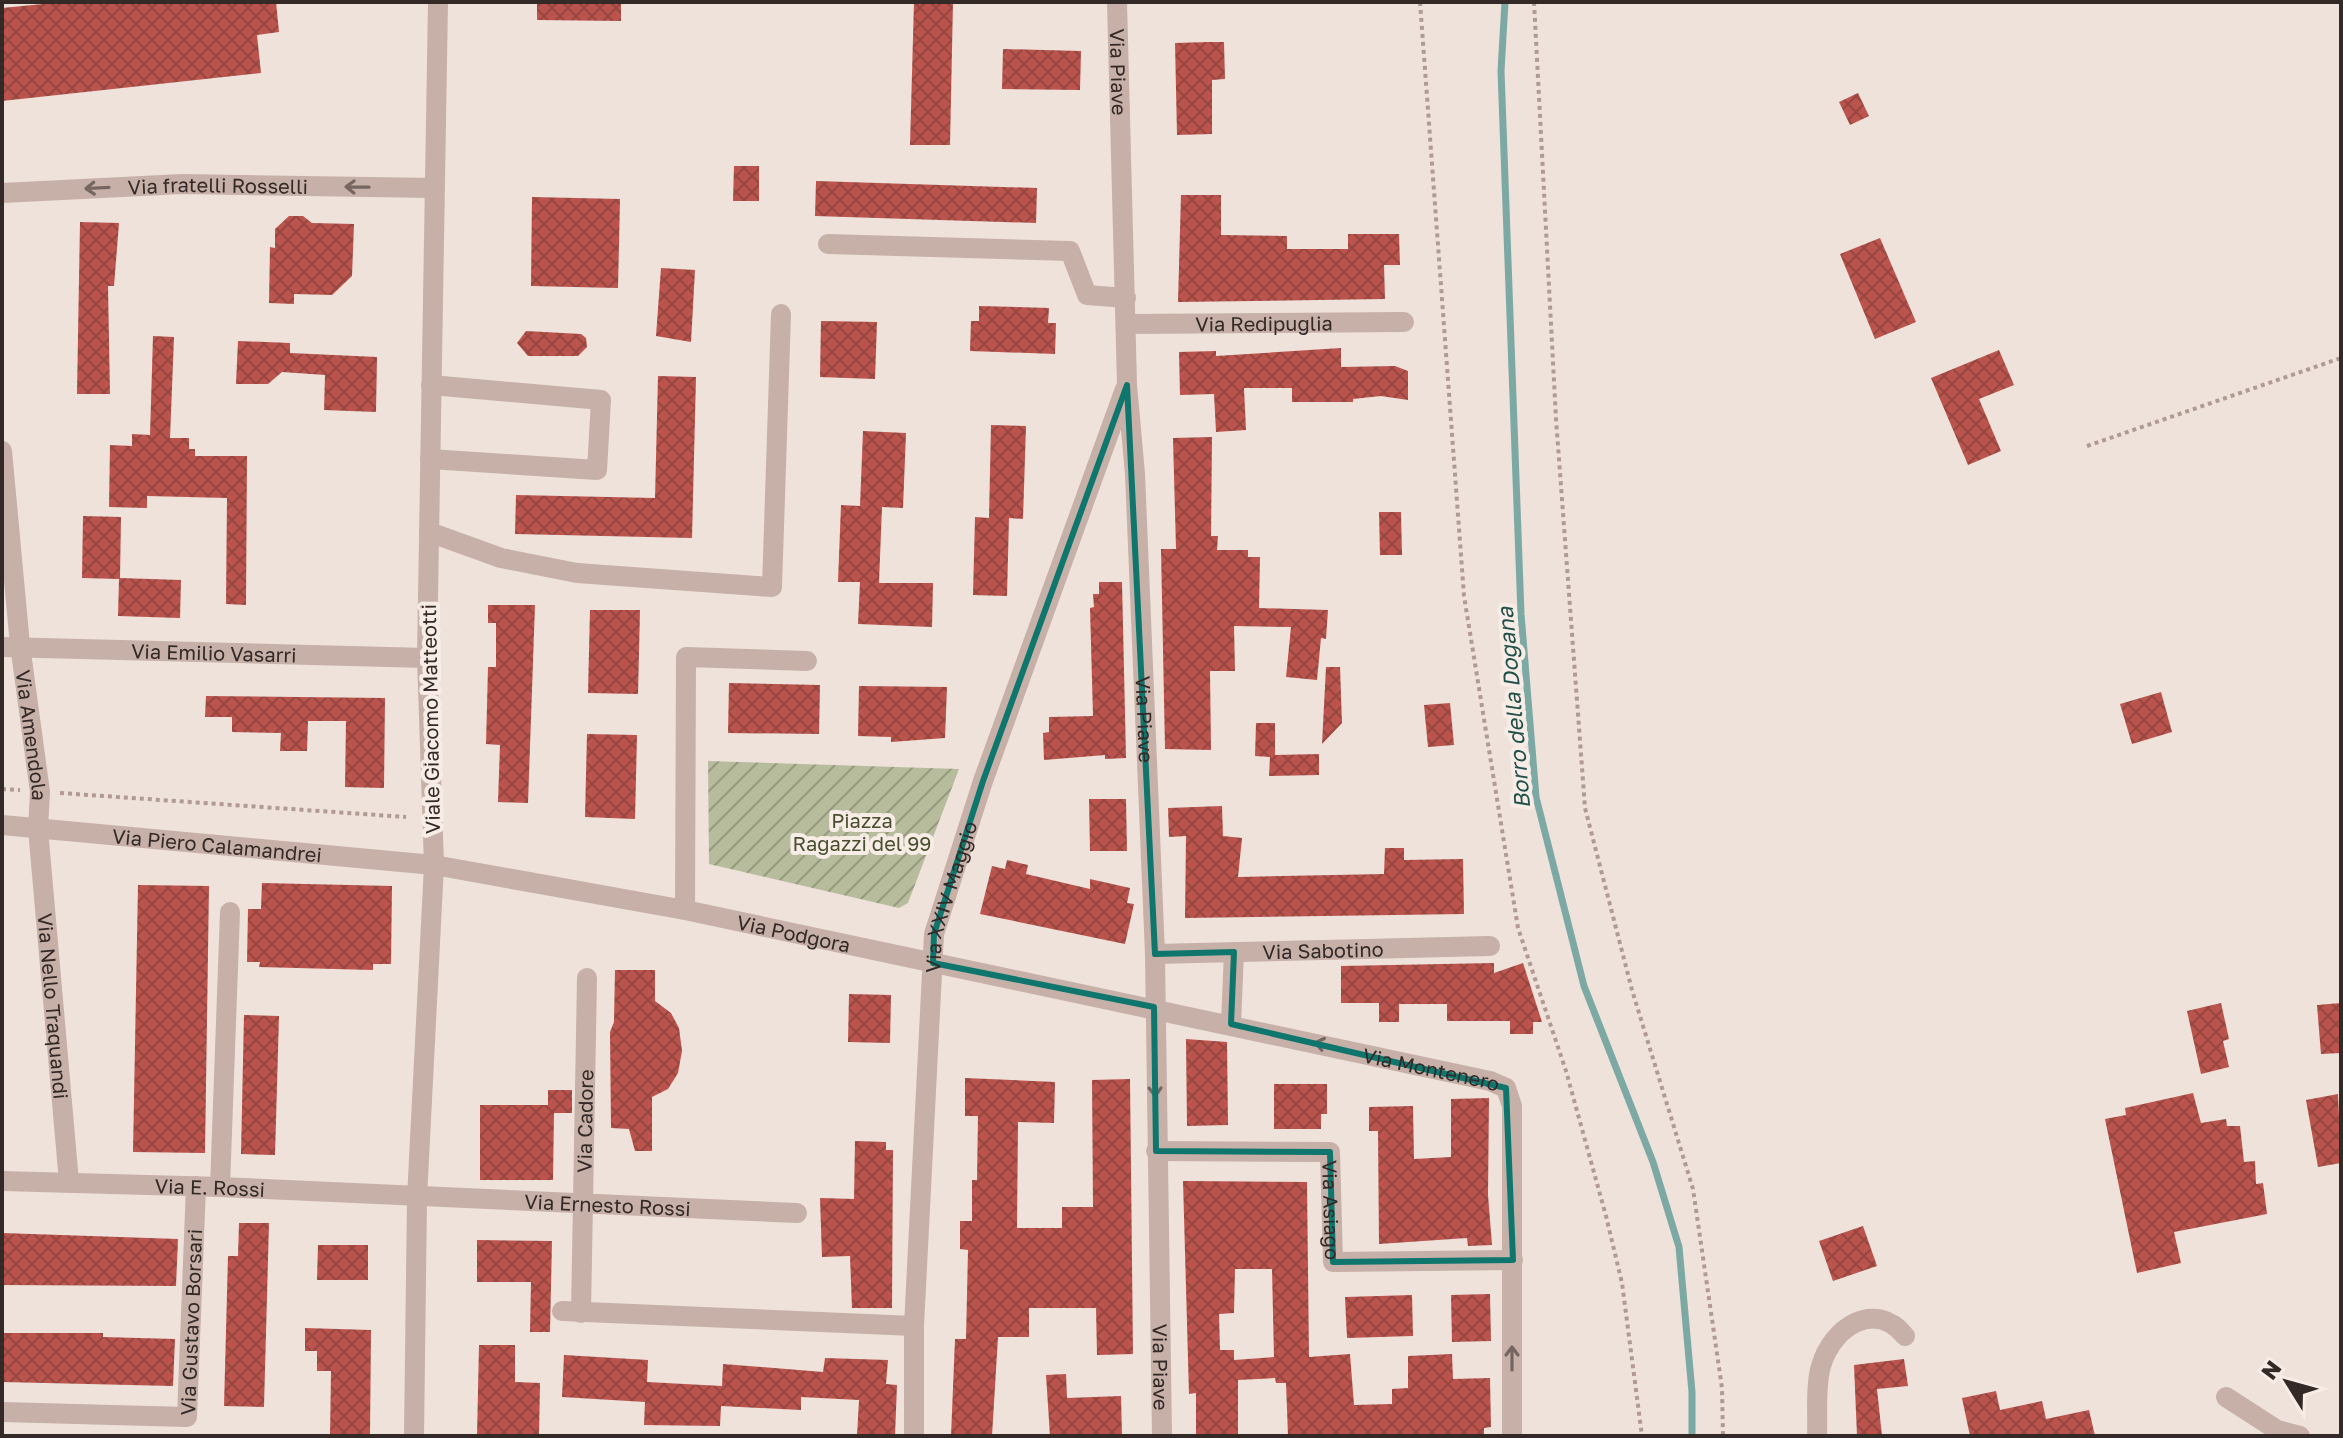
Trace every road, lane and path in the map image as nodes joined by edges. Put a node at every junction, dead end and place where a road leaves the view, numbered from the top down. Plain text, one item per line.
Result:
1 (438, 2) edge
2 (1117, 2) edge
3 (1420, 2) edge
4 (1534, 2) edge
5 (434, 188) junction
6 (2, 193) edge
7 (828, 244) dead end
8 (1126, 298) junction
9 (781, 314) dead end
10 (1404, 322) dead end
11 (1126, 324) junction
12 (2341, 358) edge
13 (431, 385) junction
14 (1127, 385) junction
15 (2087, 446) dead end
16 (2, 451) edge
17 (430, 459) junction
18 (429, 532) junction
19 (11, 646) edge
20 (427, 658) junction
21 (807, 661) dead end
22 (2, 789) edge
23 (40, 792) junction
24 (406, 817) dead end
25 (2, 825) edge
26 (38, 829) junction
27 (434, 865) junction
28 (685, 910) junction
29 (230, 912) dead end
30 (1490, 946) dead end
31 (1234, 952) junction
32 (1155, 954) junction
33 (933, 963) junction
34 (587, 978) dead end
35 (1154, 1007) junction
36 (1231, 1024) junction
37 (1156, 1151) junction
38 (2, 1181) edge
39 (69, 1182) junction
40 (196, 1186) junction
41 (220, 1187) junction
42 (417, 1198) junction
43 (584, 1204) junction
44 (797, 1213) dead end
45 (1513, 1260) junction
46 (914, 1326) junction
47 (1905, 1336) dead end
48 (2226, 1397) dead end
49 (2, 1412) edge
50 (414, 1436) edge
51 (914, 1436) edge
52 (1162, 1436) edge
53 (1512, 1436) edge
54 (1642, 1436) edge
55 (1723, 1436) edge
56 (1817, 1436) edge
57 (2300, 1436) edge

1 - 5 street, Viale Giacomo Matteotti
2 - 8 street, Via Piave
3 - 54 path
4 - 55 path
5 -> 6 street, Via fratelli Rosselli
5 - 13 street, Viale Giacomo Matteotti
7 - 8 street
8 - 11 street, Via Piave
9 - 18 street
10 - 11 street, Via Redipuglia
11 - 14 street, Via Piave
12 - 15 path
13 - 17 street, Viale Giacomo Matteotti
13 - 17 street
14 - 32 street, Via Piave
14 - 33 street, Via XXIV Maggio
16 - 19 street, Via Amendola
17 - 18 street, Viale Giacomo Matteotti
18 - 20 street, Viale Giacomo Matteotti
19 - 20 street, Via Emilio Vasarri
19 - 23 street, Via Amendola
20 - 27 street, Viale Giacomo Matteotti
21 - 28 street
22 - 23 path
23 - 24 path
23 - 26 street, Via Amendola
25 - 26 street, Via Piero Calamandrei
26 - 27 street, Via Piero Calamandrei
26 - 39 street, Via Nello Traquandi
27 - 28 street, Via Podgora
27 - 42 street, Viale Giacomo Matteotti
28 - 33 street, Via Podgora
29 - 41 street
30 - 31 street, Via Sabotino
31 - 32 street, Via Sabotino
31 - 36 street
32 - 35 street, Via Piave
33 - 35 street, Via Podgora
33 - 46 street, Via XXIV Maggio
34 - 43 street, Via Cadore
35 - 36 street, Via Montenero
35 -> 37 street, Via Piave
45 -> 36 street, Via Montenero
37 - 45 street, Via Asiago
37 - 52 street, Via Piave
38 - 39 street, Via E. Rossi
39 - 40 street, Via E. Rossi
40 - 41 street, Via E. Rossi
40 - 49 street, Via Gustavo Borsari
41 - 42 street, Via E. Rossi
42 - 43 street, Via Ernesto Rossi
42 - 50 street, Viale Giacomo Matteotti
43 - 44 street, Via Ernesto Rossi
43 - 46 street, Via Cadore
53 -> 45 street, Via Montenero
46 - 51 street, Via XXIV Maggio
47 - 56 street
48 - 57 street

